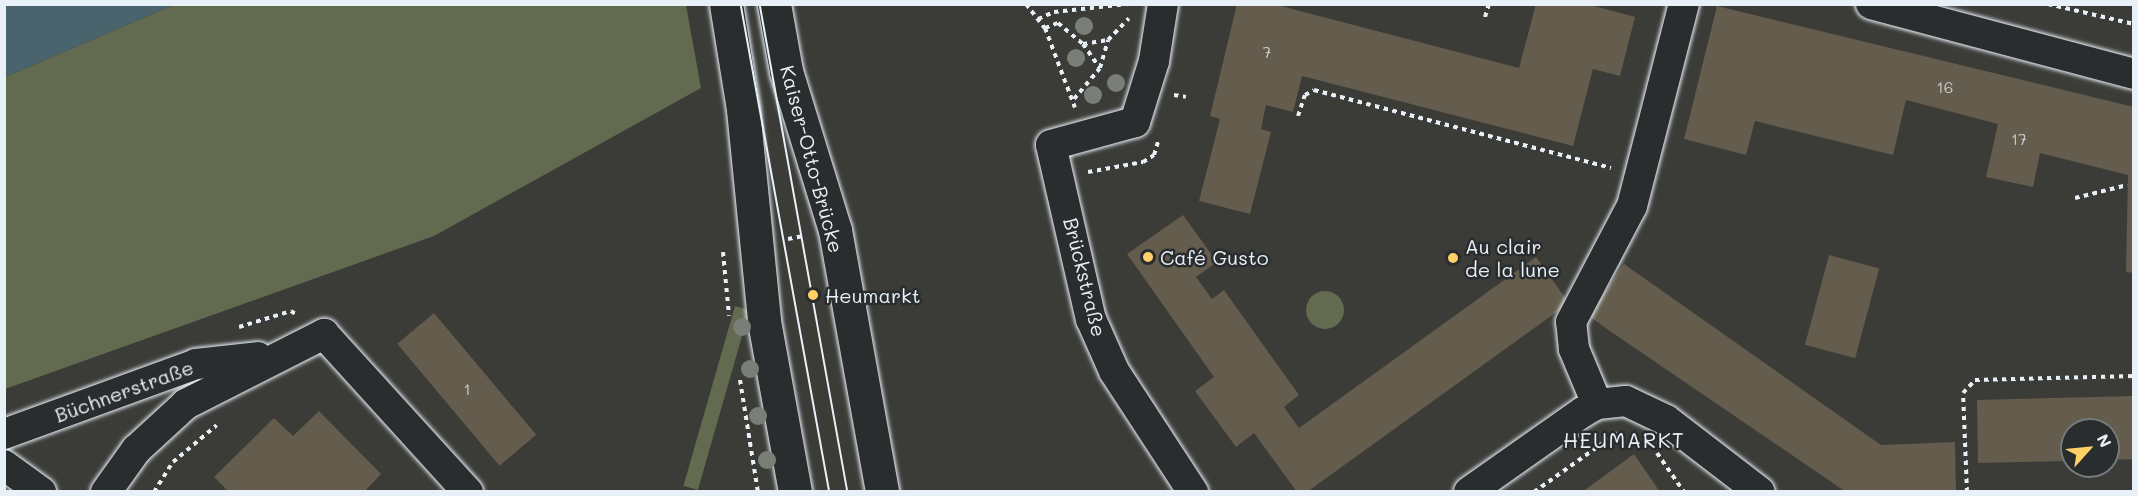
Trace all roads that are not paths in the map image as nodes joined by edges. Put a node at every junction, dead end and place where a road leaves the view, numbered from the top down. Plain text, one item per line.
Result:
1 (726, 4) edge
2 (774, 4) edge
3 (1684, 4) edge
4 (1871, 4) edge
5 (1149, 8) edge
6 (2133, 74) edge
7 (282, 354) junction
8 (1597, 404) junction
9 (4, 434) edge
10 (4, 465) edge
11 (41, 492) edge
12 (106, 492) edge
13 (468, 492) edge
14 (795, 492) edge
15 (882, 492) edge
16 (1193, 492) edge
17 (1469, 492) edge
18 (1760, 492) edge

1 - 14 main road
2 - 15 main road, Kaiser-Otto-Brücke
3 - 8 street
4 - 6 street
5 - 16 street, Brückstraße
7 - 9 street, Büchnerstraße
7 - 12 street
7 - 13 street
8 - 17 street
8 - 18 street
10 - 11 street

